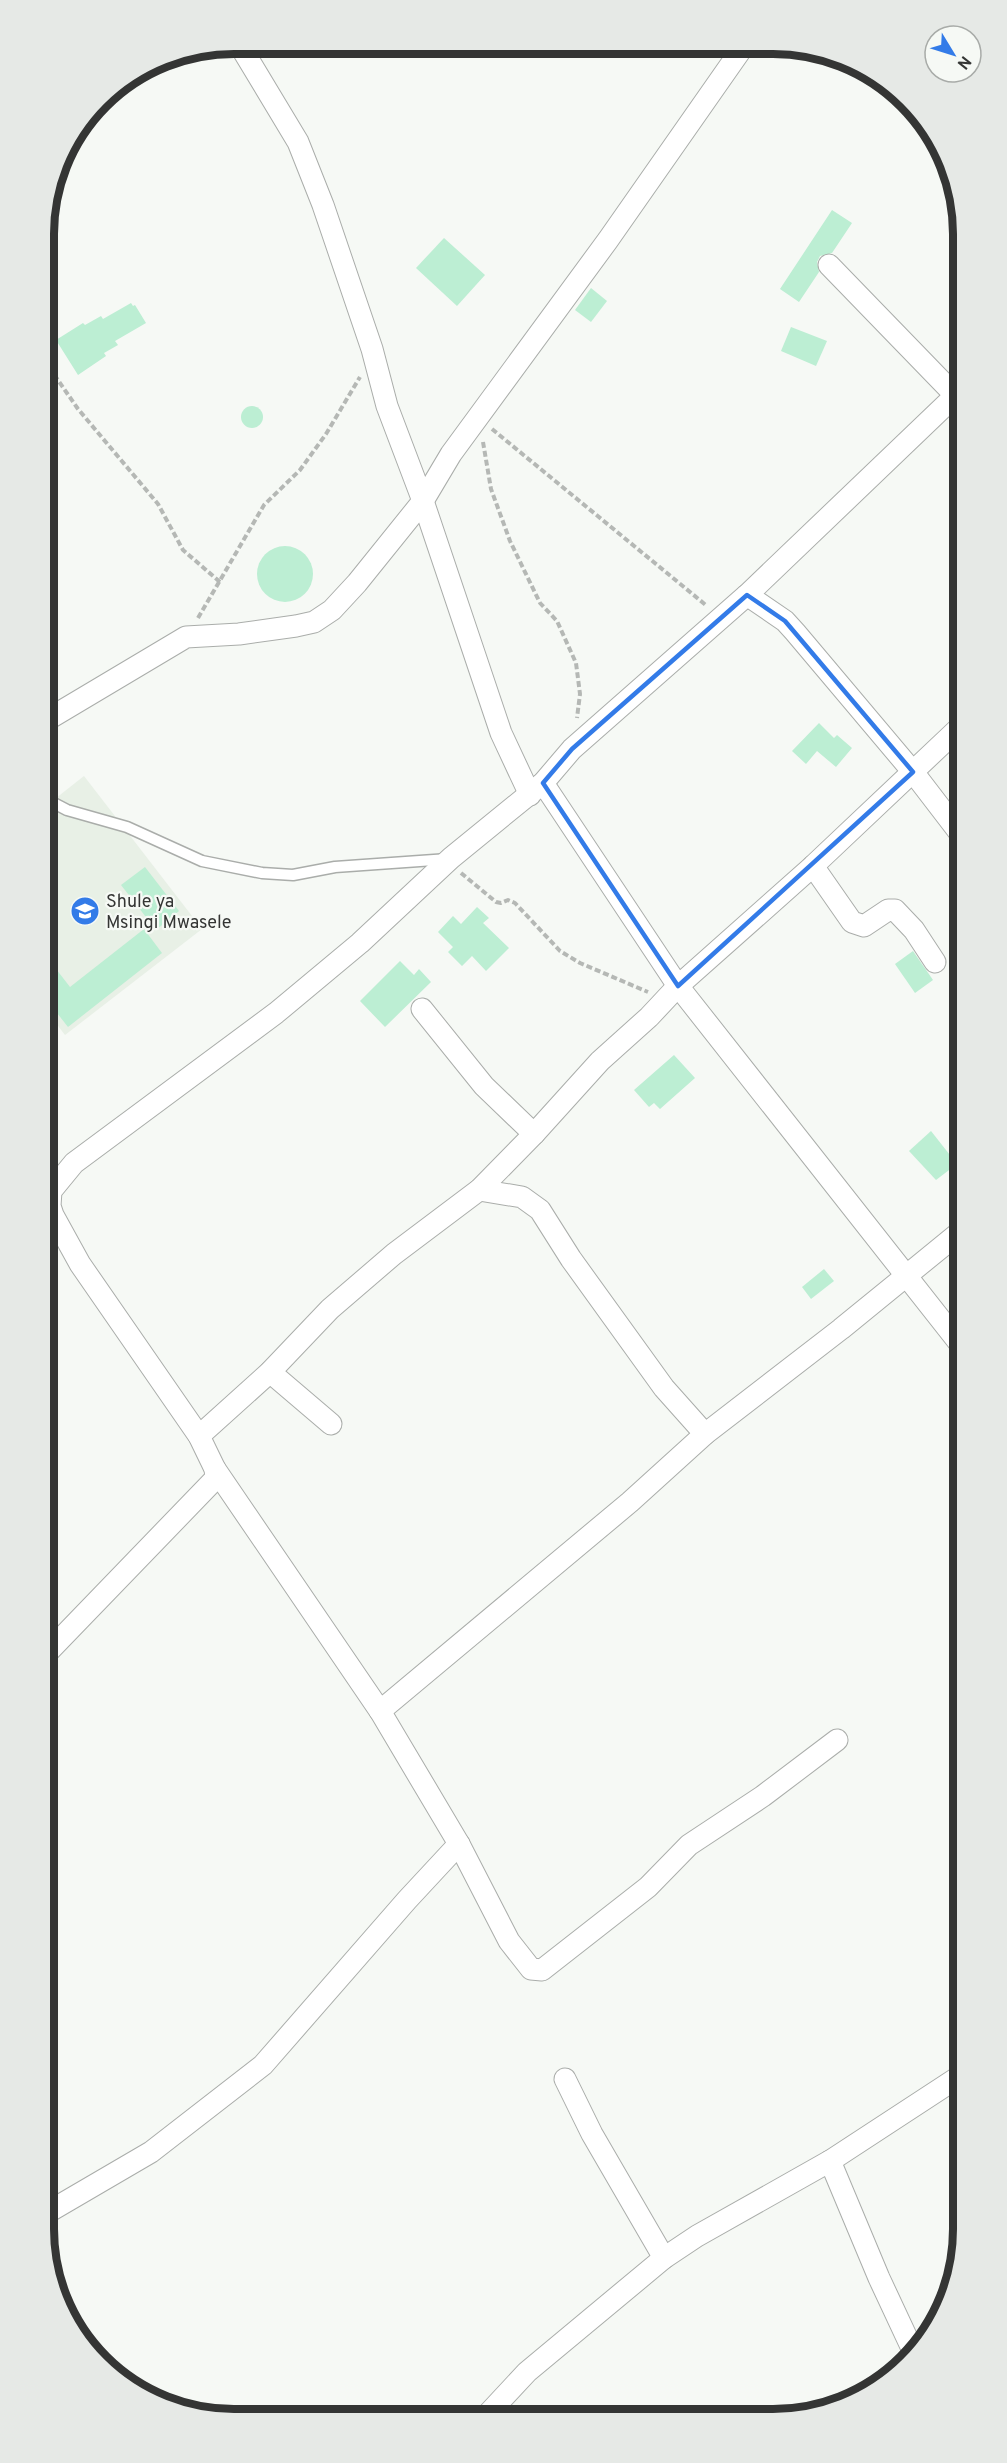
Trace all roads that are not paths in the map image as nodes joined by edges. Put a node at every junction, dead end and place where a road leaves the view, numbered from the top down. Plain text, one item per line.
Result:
1 (245, 54) edge
2 (738, 54) edge
3 (829, 264) dead end
4 (953, 390) edge
5 (953, 398) edge
6 (423, 501) junction
7 (747, 595) junction
8 (54, 715) edge
9 (953, 734) edge
10 (913, 772) junction
11 (537, 789) junction
12 (54, 803) edge
13 (953, 824) edge
14 (450, 860) junction
15 (813, 866) junction
16 (935, 962) dead end
17 (671, 993) junction
18 (422, 1009) dead end
19 (534, 1134) junction
20 (54, 1187) edge
21 (479, 1190) junction
22 (54, 1217) edge
23 (953, 1238) edge
24 (908, 1274) junction
25 (953, 1335) edge
26 (270, 1372) junction
27 (331, 1424) dead end
28 (705, 1434) junction
29 (199, 1436) junction
30 (215, 1468) junction
31 (54, 1646) edge
32 (380, 1711) junction
33 (837, 1740) dead end
34 (459, 1844) junction
35 (566, 2079) dead end
36 (953, 2080) edge
37 (830, 2160) junction
38 (54, 2209) edge
39 (664, 2258) junction
40 (910, 2345) edge
41 (493, 2409) edge

1 - 6 street
2 - 6 street
3 - 4 street
5 - 7 street
6 - 8 street
6 - 11 street
7 - 10 street
7 - 11 street
9 - 10 street
10 - 13 street
10 - 15 street
11 - 14 street
11 - 17 street
12 - 14 lane
14 - 20 street
15 - 16 street
15 - 17 street
17 - 19 street
17 - 24 street
18 - 19 street
19 - 21 street
21 - 26 street
21 - 28 street
22 - 29 street
23 - 24 street
24 - 25 street
24 - 28 street
26 - 27 street
26 - 29 street
28 - 32 street
29 - 30 street
30 - 31 street
30 - 32 street
32 - 34 street
33 - 34 street
34 - 38 street
35 - 39 street
36 - 37 street
37 - 39 street
37 - 40 street
39 - 41 street

